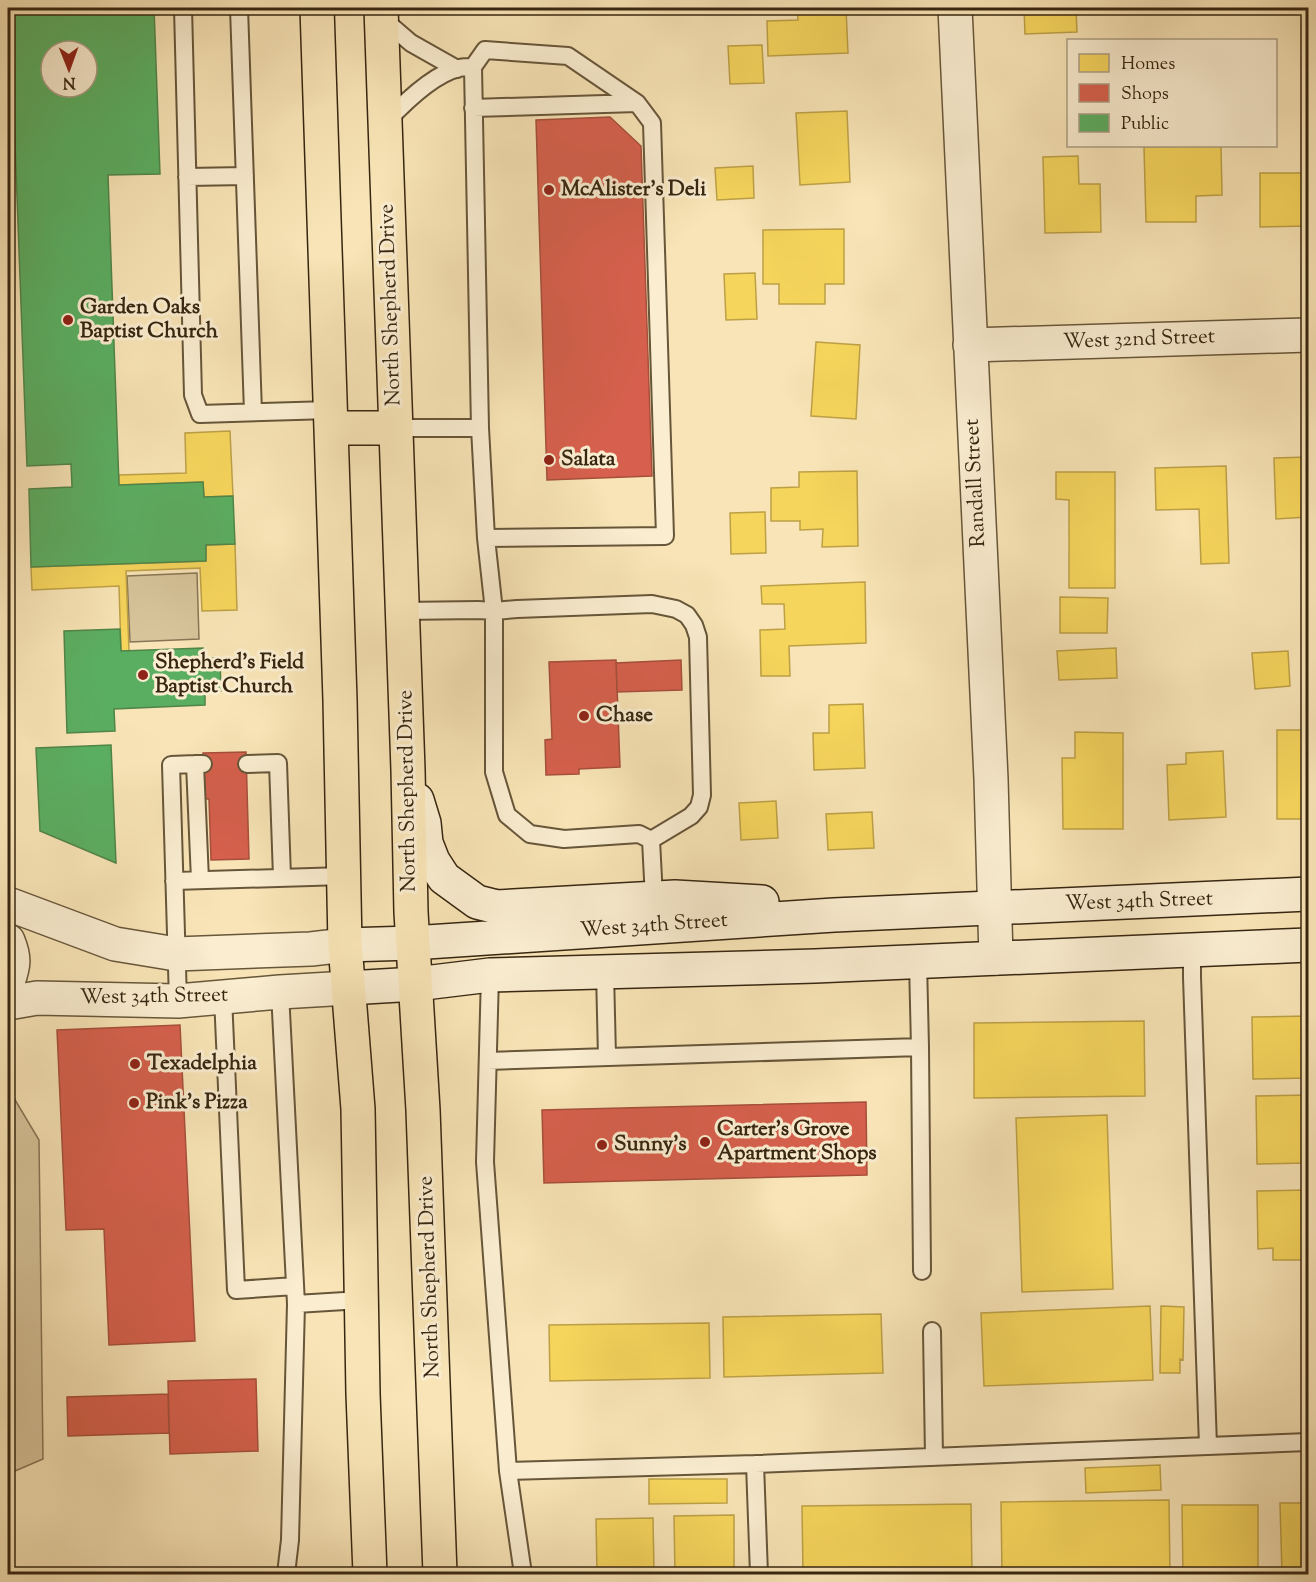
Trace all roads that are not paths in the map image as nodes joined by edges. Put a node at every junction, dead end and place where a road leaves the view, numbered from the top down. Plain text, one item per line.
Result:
1 (183, 8) edge
2 (239, 8) edge
3 (317, 8) edge
4 (955, 8) edge
5 (381, 12) edge
6 (465, 68) junction
7 (637, 104) junction
8 (473, 108) junction
9 (385, 123) junction
10 (245, 176) junction
11 (187, 177) junction
12 (1308, 335) edge
13 (970, 345) junction
14 (253, 412) junction
15 (330, 419) junction
16 (396, 428) junction
17 (480, 428) junction
18 (486, 538) junction
19 (402, 611) junction
20 (494, 611) junction
21 (247, 764) dead end
22 (408, 770) junction
23 (651, 840) junction
24 (344, 876) junction
25 (282, 877) junction
26 (200, 880) junction
27 (174, 881) junction
28 (1308, 894) edge
29 (654, 898) junction
30 (8, 904) edge
31 (994, 908) junction
32 (834, 915) junction
33 (8, 941) edge
34 (412, 943) junction
35 (345, 945) junction
36 (1308, 945) edge
37 (1192, 950) junction
38 (176, 954) junction
39 (996, 958) junction
40 (918, 962) junction
41 (606, 972) junction
42 (490, 975) junction
43 (8, 982) edge
44 (416, 984) junction
45 (348, 988) junction
46 (280, 992) junction
47 (223, 997) junction
48 (178, 1001) junction
49 (8, 1004) edge
50 (920, 1047) junction
51 (607, 1057) junction
52 (488, 1061) junction
53 (922, 1271) dead end
54 (295, 1286) junction
55 (361, 1300) junction
56 (296, 1304) junction
57 (932, 1331) dead end
58 (1308, 1442) edge
59 (1209, 1446) junction
60 (934, 1457) junction
61 (755, 1464) junction
62 (508, 1471) junction
63 (286, 1575) edge
64 (370, 1575) edge
65 (440, 1575) edge
66 (523, 1575) edge
67 (759, 1575) edge

1 - 11 lane
2 - 10 lane
3 - 15 main road
4 - 13 main road, Randall Street
5 - 6 lane
5 - 9 main road, North Shepherd Drive
6 - 7 lane
6 - 8 lane
6 - 9 lane
7 - 8 lane
7 - 18 lane
8 - 17 lane
9 - 16 main road, North Shepherd Drive
10 - 11 lane
10 - 14 lane
11 - 14 lane
12 - 13 main road, West 32nd Street
13 - 31 main road, Randall Street
14 - 15 lane
15 - 16 main road
15 - 24 main road
16 - 17 lane
16 - 19 main road, North Shepherd Drive
17 - 18 lane
18 - 20 lane
19 - 20 lane
19 - 22 main road, North Shepherd Drive
20 - 23 lane
20 - 23 lane
21 - 25 lane
22 - 29 main road
22 - 34 main road, North Shepherd Drive
23 - 29 lane
24 - 25 lane
24 - 35 main road
25 - 26 lane
26 - 27 lane
26 - 27 lane
27 - 38 lane
28 - 31 main road, West 34th Street
29 - 32 main road
30 - 38 main road, West 34th Street
31 - 32 main road, West 34th Street
31 - 39 main road, Randall Street
32 - 34 main road, West 34th Street
33 - 43 main road
34 - 35 main road, West 34th Street
34 - 44 main road, North Shepherd Drive
35 - 38 main road, West 34th Street
35 - 45 main road
36 - 37 main road, West 34th Street
37 - 39 main road, West 34th Street
37 - 59 lane
38 - 48 lane
39 - 40 main road, West 34th Street
40 - 41 main road, West 34th Street
40 - 50 lane
41 - 42 main road, West 34th Street
41 - 51 lane
42 - 44 main road, West 34th Street
42 - 52 lane
44 - 45 main road, West 34th Street
44 - 65 main road, North Shepherd Drive
45 - 46 main road, West 34th Street
45 - 55 main road
46 - 47 main road, West 34th Street
46 - 54 lane
47 - 48 main road, West 34th Street
47 - 54 lane
48 - 49 main road, West 34th Street
50 - 51 lane
50 - 53 lane
51 - 52 lane
52 - 62 lane
54 - 56 lane
55 - 56 lane
55 - 64 main road
56 - 63 lane
57 - 60 lane
58 - 59 lane
59 - 60 lane
60 - 61 lane
61 - 62 lane
61 - 67 lane
62 - 66 lane

